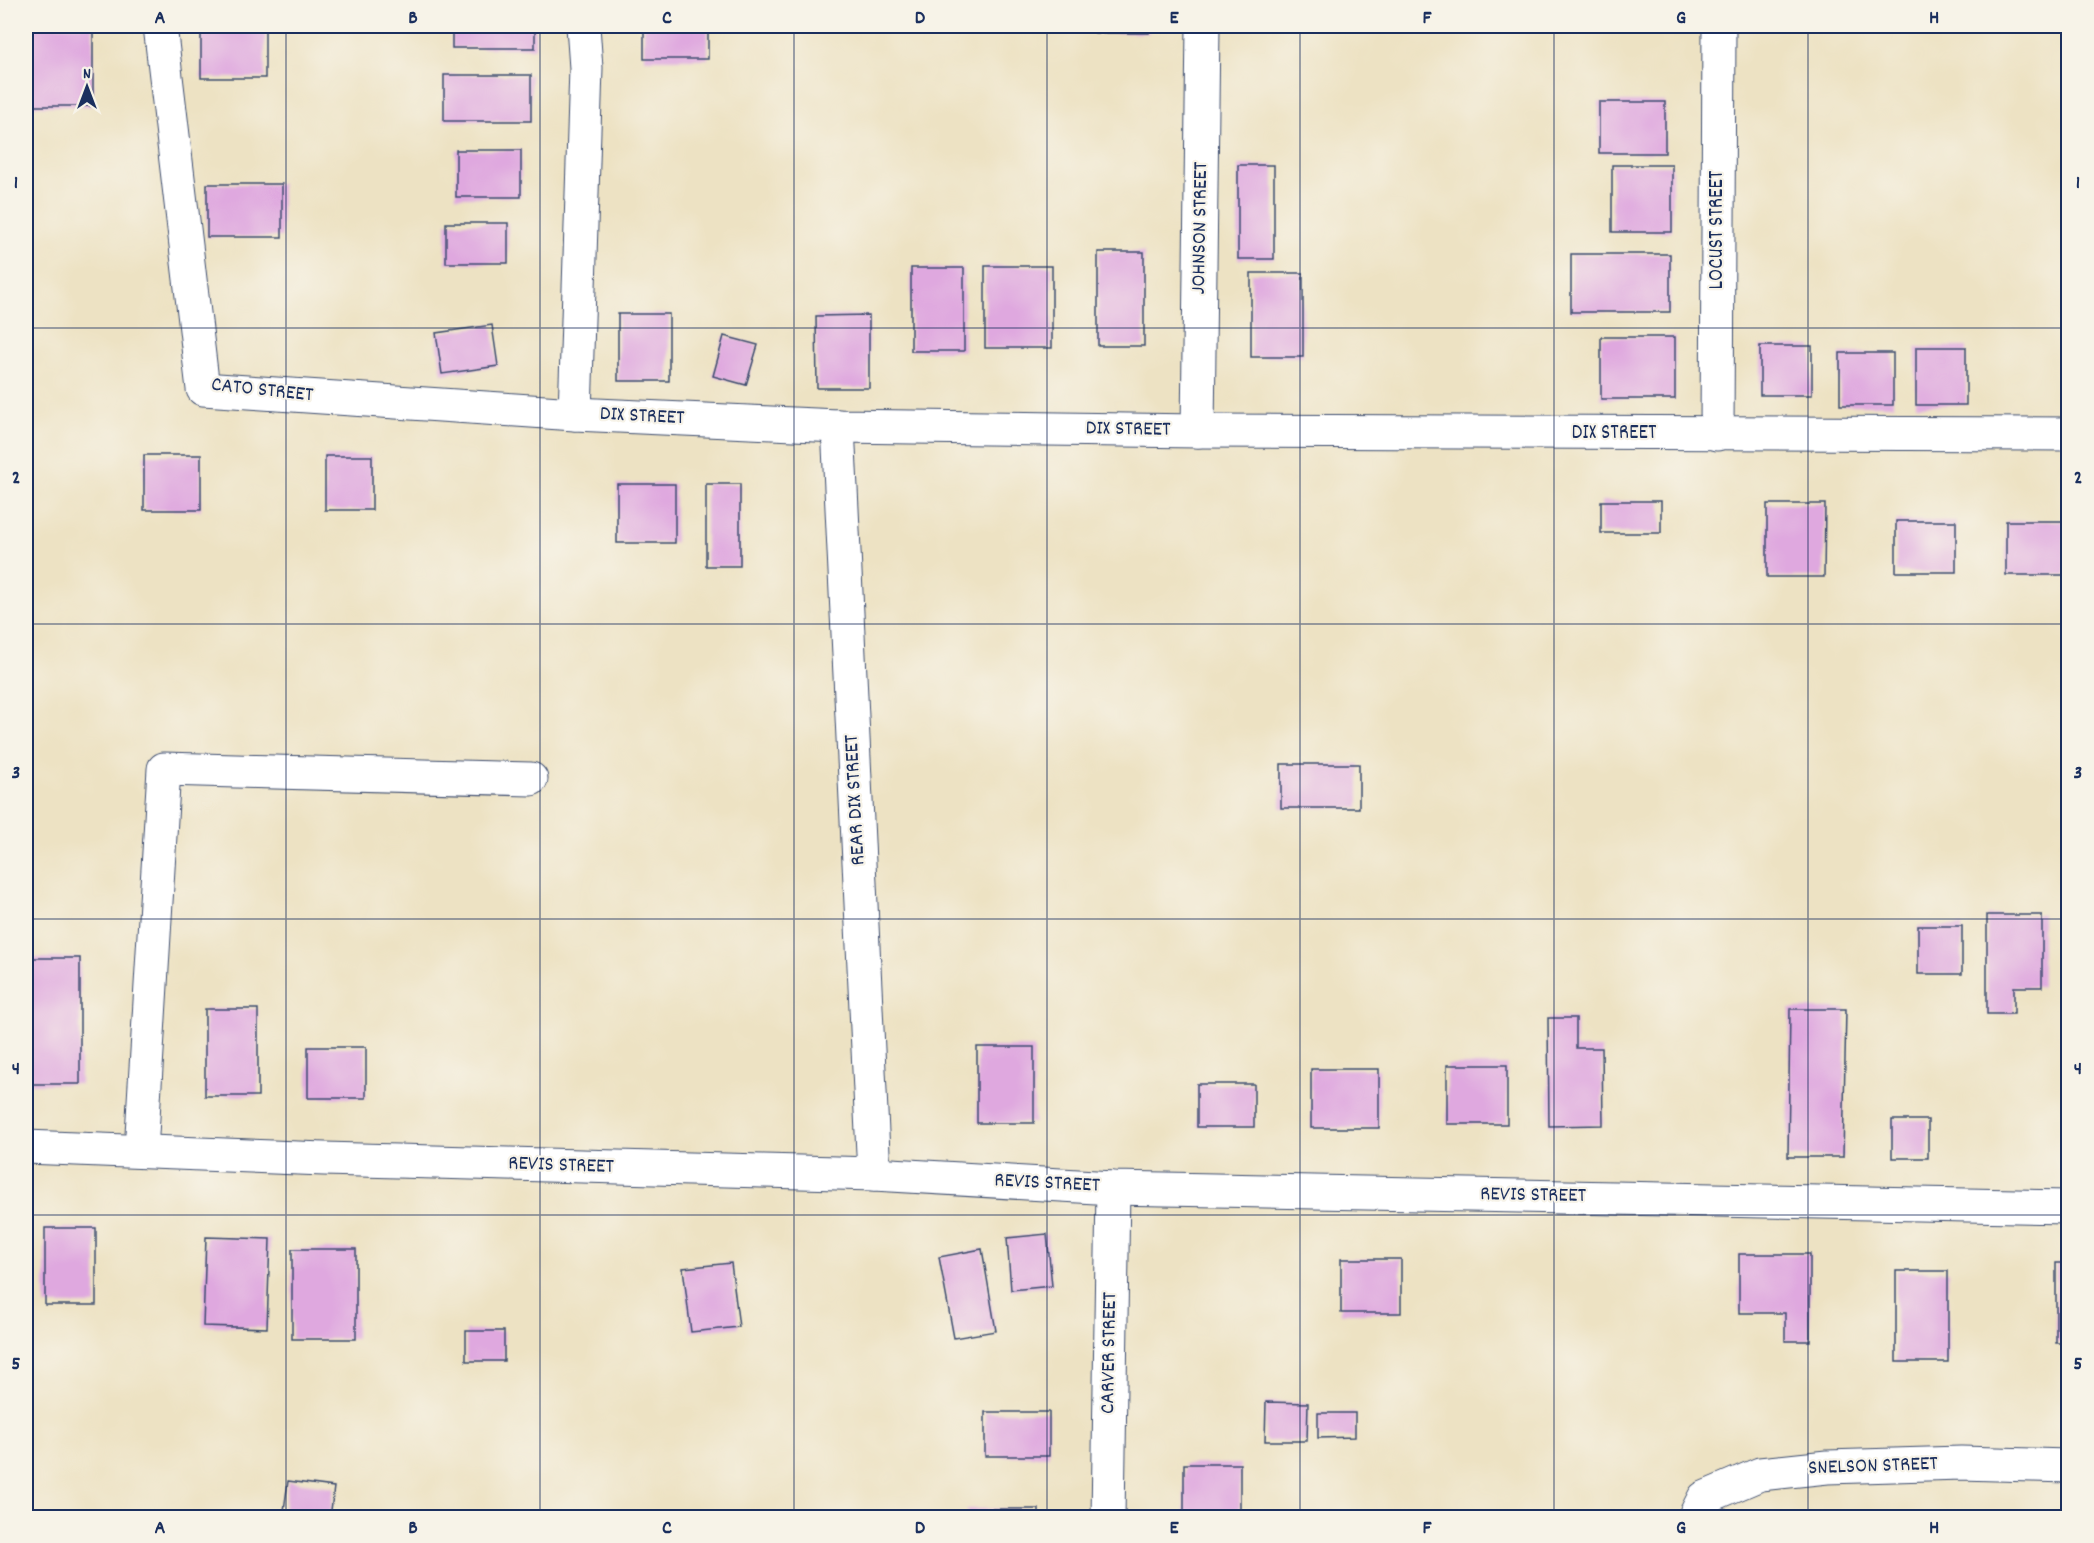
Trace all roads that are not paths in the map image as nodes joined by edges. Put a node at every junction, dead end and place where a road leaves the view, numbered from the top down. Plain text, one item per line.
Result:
1 (160, 26) edge
2 (583, 26) edge
3 (1203, 26) edge
4 (1719, 26) edge
5 (575, 414) junction
6 (838, 426) junction
7 (1198, 431) junction
8 (1717, 434) junction
9 (2068, 434) edge
10 (531, 779) dead end
11 (26, 1146) edge
12 (141, 1151) junction
13 (874, 1174) junction
14 (1113, 1188) junction
15 (2068, 1207) edge
16 (2068, 1466) edge
17 (1108, 1518) edge
18 (1694, 1518) edge

1 - 5 street, CATO STREET
2 - 5 street, DIX STREET
3 - 7 street, JOHNSON STREET
4 - 8 street, LOCUST STREET
5 - 6 street, DIX STREET
6 - 7 street, DIX STREET
6 - 13 street, REAR DIX STREET
7 - 8 street, DIX STREET
8 - 9 street, DIX STREET
10 - 12 street
11 - 12 street, REVIS STREET
12 - 13 street, REVIS STREET
13 - 14 street, REVIS STREET
14 - 15 street, REVIS STREET
14 - 17 street, CARVER STREET
16 - 18 street, SNELSON STREET

